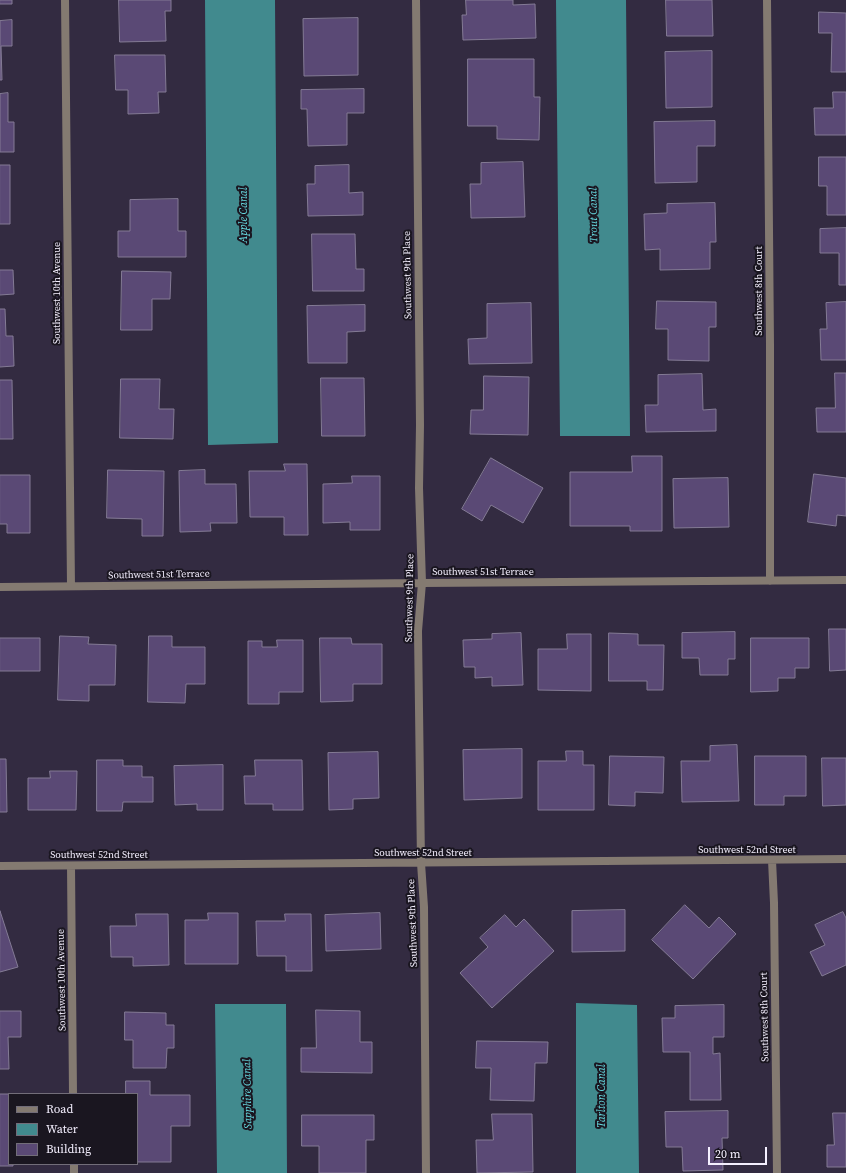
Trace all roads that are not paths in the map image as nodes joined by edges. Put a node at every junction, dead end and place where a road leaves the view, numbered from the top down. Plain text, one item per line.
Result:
1 (65, 0) edge
2 (416, 0) edge
3 (767, 0) edge
4 (846, 580) edge
5 (770, 581) junction
6 (422, 583) junction
7 (71, 586) junction
8 (0, 587) edge
9 (846, 859) edge
10 (772, 860) junction
11 (421, 862) junction
12 (0, 866) edge
13 (71, 866) junction
14 (73, 1093) edge
15 (426, 1173) edge
16 (777, 1173) edge

1 - 7 street, Southwest 10th Avenue
2 - 6 street, Southwest 9th Place
3 - 5 street, Southwest 8th Court
4 - 5 street, Southwest 51st Terrace
5 - 6 street, Southwest 51st Terrace
6 - 7 street, Southwest 51st Terrace
6 - 11 street, Southwest 9th Place
7 - 8 street, Southwest 51st Terrace
9 - 10 street, Southwest 52nd Street
10 - 11 street, Southwest 52nd Street
10 - 16 street, Southwest 8th Court
11 - 13 street, Southwest 52nd Street
11 - 15 street, Southwest 9th Place
12 - 13 street, Southwest 52nd Street
13 - 14 street, Southwest 10th Avenue

